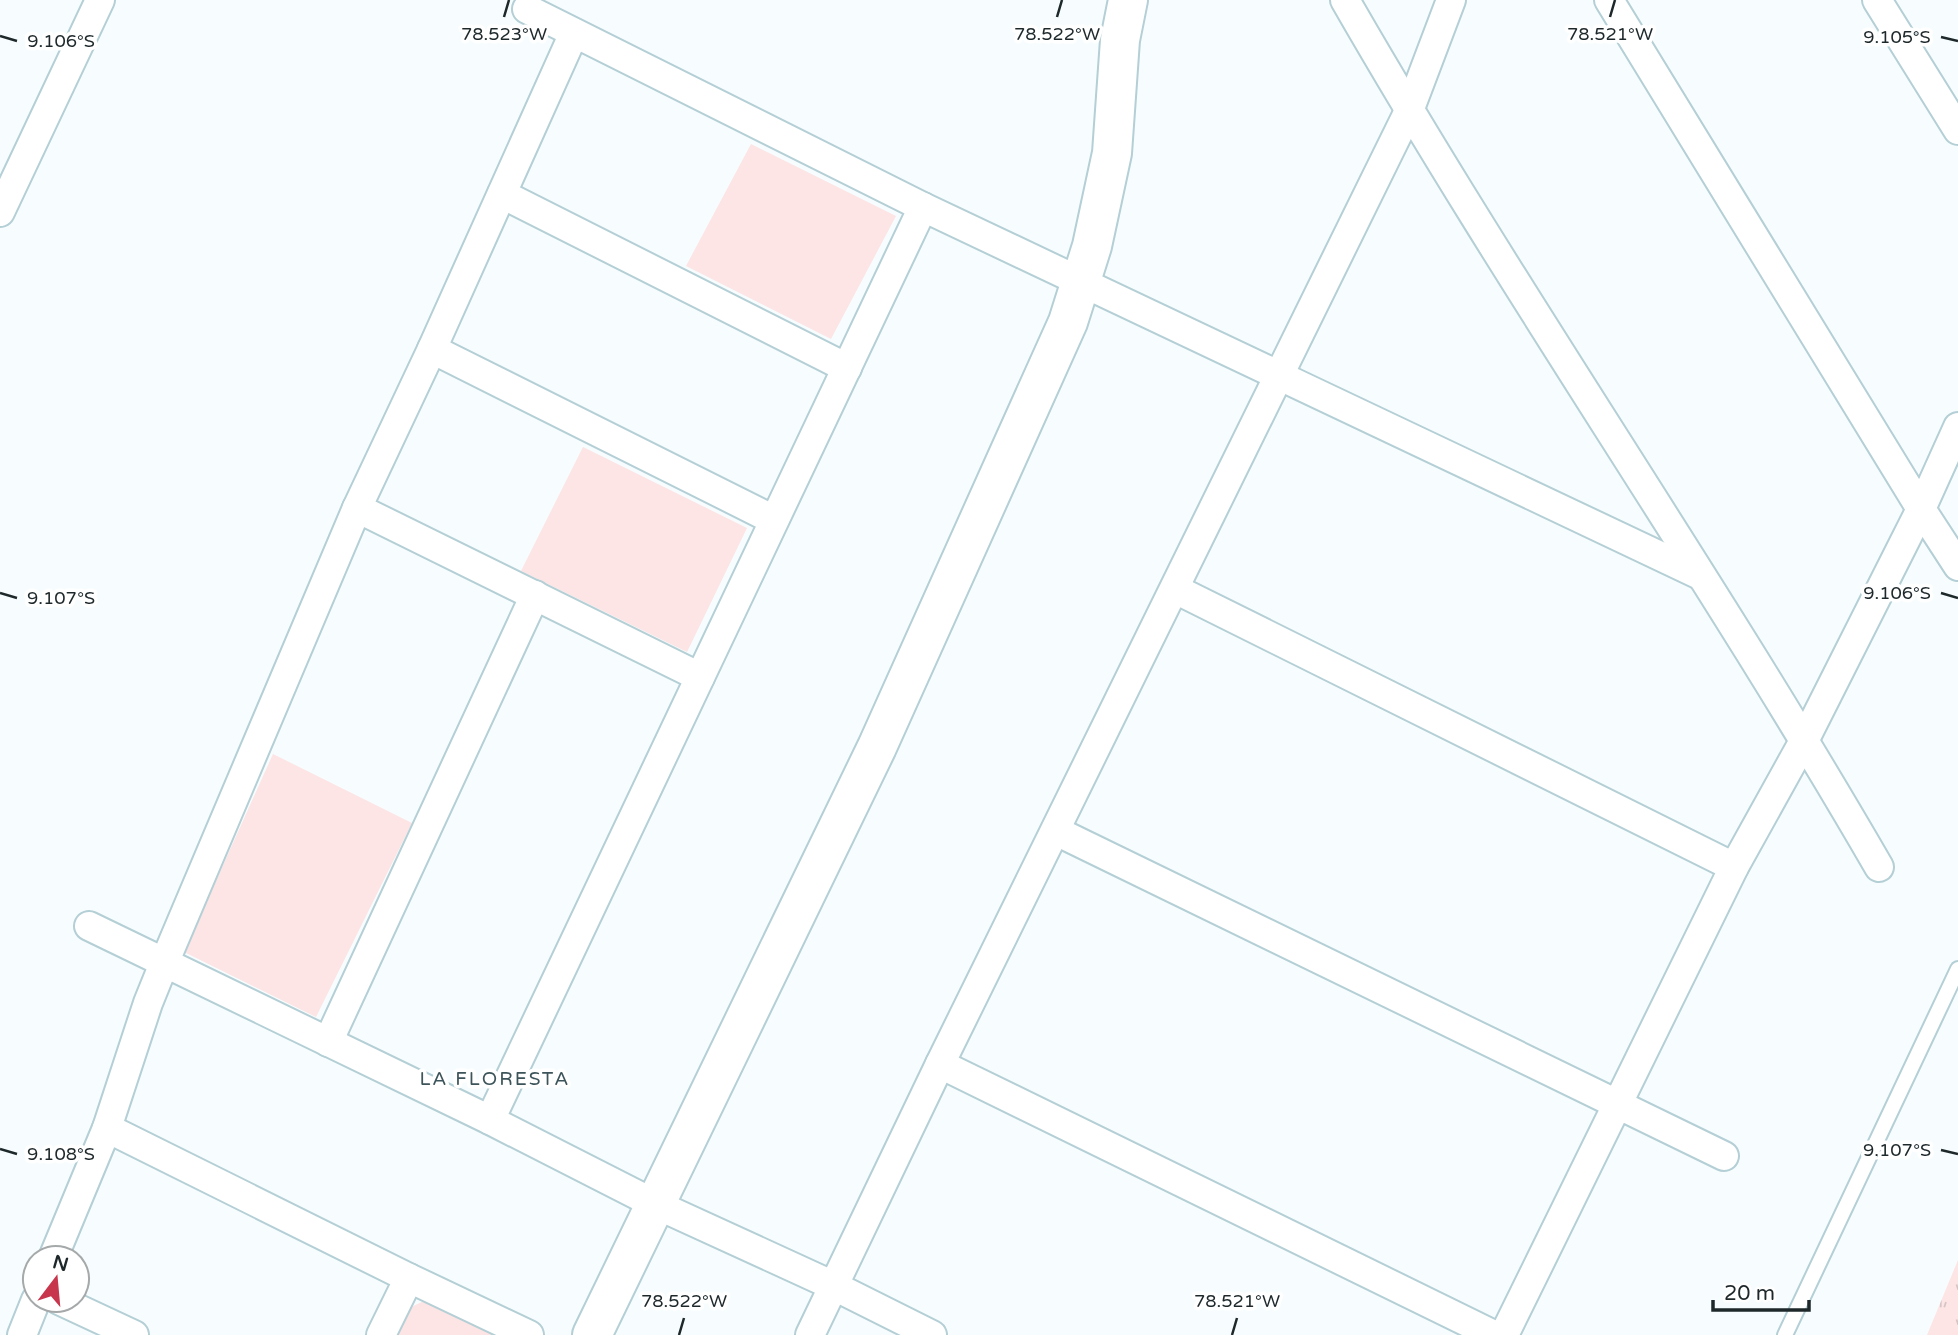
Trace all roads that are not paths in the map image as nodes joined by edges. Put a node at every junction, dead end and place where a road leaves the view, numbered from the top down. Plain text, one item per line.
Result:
1 (100, 0) edge
2 (1128, 0) edge
3 (1345, 0) edge
4 (1451, 0) edge
5 (1609, 0) edge
6 (1878, 0) edge
7 (527, 9) dead end
8 (575, 33) junction
9 (1409, 111) junction
10 (1958, 130) edge
11 (502, 194) junction
12 (923, 207) junction
13 (0, 212) edge
14 (1081, 281) junction
15 (432, 349) junction
16 (847, 368) junction
17 (1280, 377) junction
18 (1958, 427) edge
19 (357, 508) junction
20 (1921, 509) junction
21 (774, 520) junction
22 (1958, 566) edge
23 (1700, 575) junction
24 (1175, 589) junction
25 (535, 596) junction
26 (699, 677) junction
27 (1805, 739) junction
28 (1056, 831) junction
29 (1734, 867) junction
30 (1879, 867) dead end
31 (89, 926) dead end
32 (165, 961) junction
33 (1958, 969) edge
34 (328, 1042) junction
35 (940, 1064) junction
36 (1617, 1105) junction
37 (490, 1120) junction
38 (107, 1128) junction
39 (1724, 1156) dead end
40 (655, 1203) junction
41 (59, 1244) edge
42 (409, 1278) junction
43 (834, 1286) junction
44 (30, 1314) edge
45 (89, 1314) edge
46 (22, 1335) edge
47 (134, 1335) edge
48 (381, 1335) edge
49 (529, 1335) edge
50 (592, 1335) edge
51 (810, 1335) edge
52 (932, 1335) edge
53 (1494, 1335) edge
54 (1504, 1335) edge
55 (1785, 1335) edge

1 - 13 street
2 - 14 main road
3 - 9 street
4 - 9 street
5 - 20 street
6 - 10 street
7 - 8 street
8 - 11 street
8 - 12 street
9 - 17 street
9 - 23 street
11 - 15 street
11 - 16 street
12 - 14 street
12 - 16 street
14 - 17 street
14 - 40 main road
15 - 19 street
15 - 21 street
16 - 21 street
17 - 23 street
17 - 24 street
18 - 20 street
19 - 25 street
19 - 32 street
20 - 22 street
20 - 27 street
21 - 26 street
23 - 27 street
24 - 28 street
24 - 29 street
25 - 26 street
25 - 34 street
26 - 37 street
27 - 29 street
27 - 30 street
28 - 35 street
28 - 36 street
29 - 36 street
31 - 32 street
32 - 34 street
32 - 38 street
33 - 55 lane
34 - 37 street
35 - 43 street
35 - 53 street
36 - 39 street
36 - 54 street
37 - 40 street
38 - 41 street
38 - 42 street
40 - 43 street
40 - 50 main road
42 - 48 street
42 - 49 street
43 - 51 street
43 - 52 street
44 - 46 street
45 - 47 street

